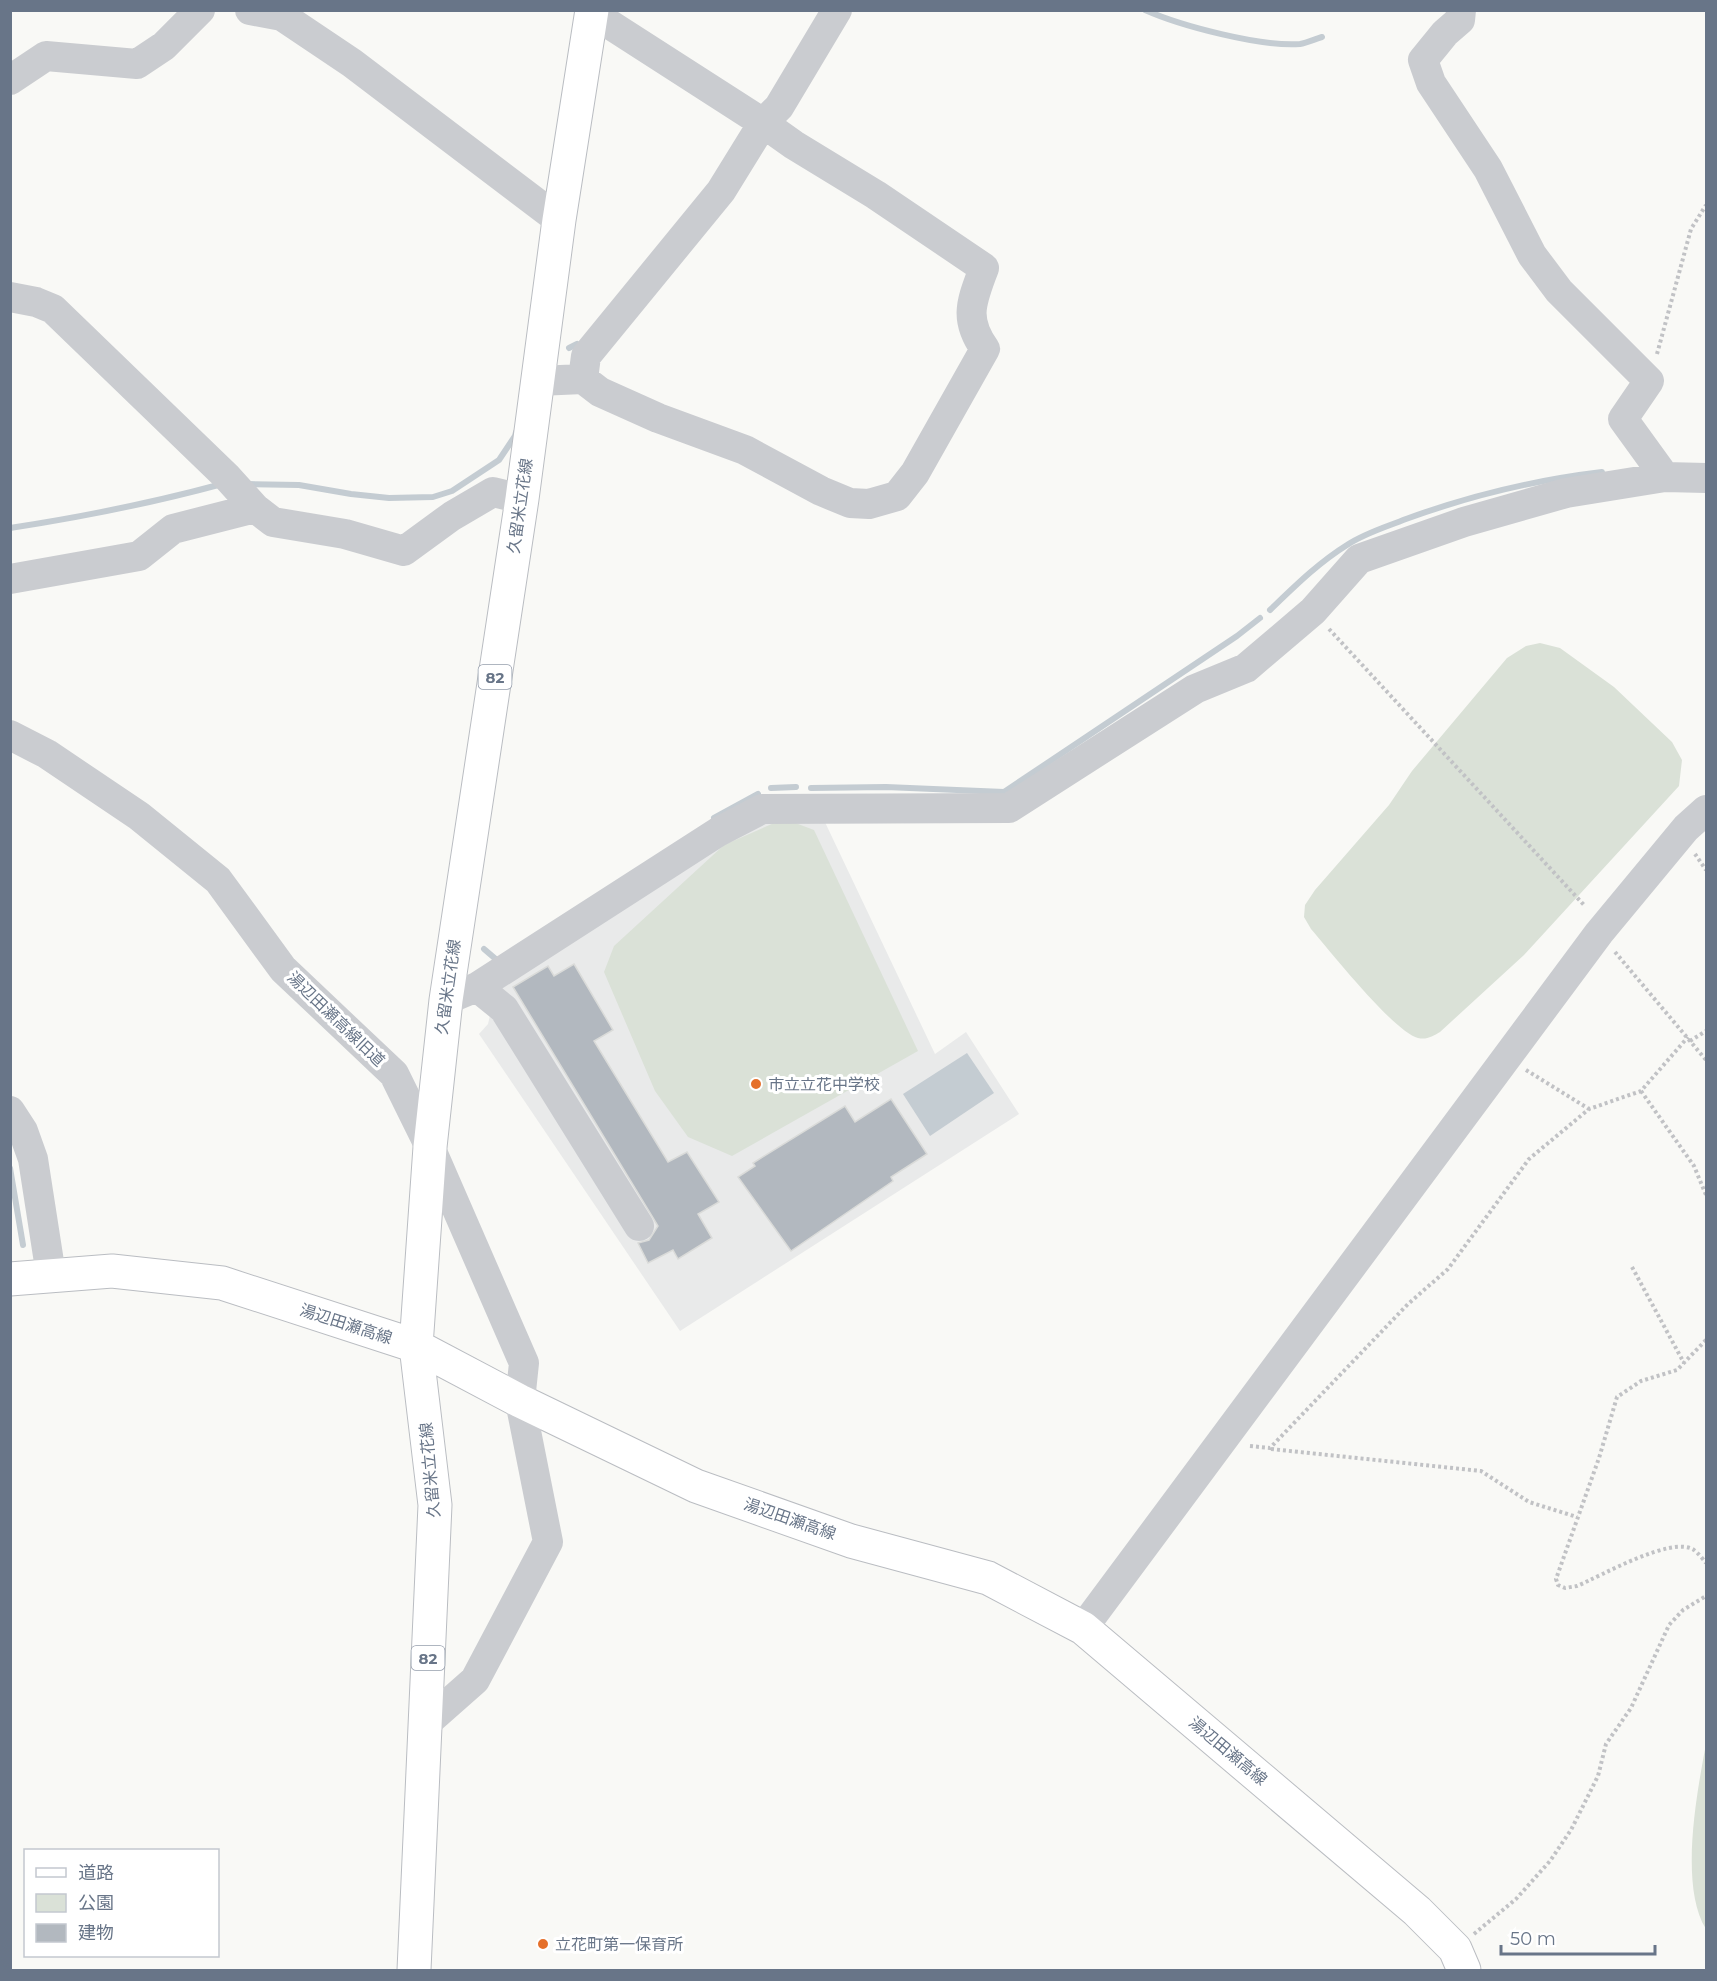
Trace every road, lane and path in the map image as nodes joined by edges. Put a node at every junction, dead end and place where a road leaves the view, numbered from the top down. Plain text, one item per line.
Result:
1 (200, 10) edge
2 (250, 10) edge
3 (837, 10) edge
4 (1461, 10) edge
5 (592, 12) edge
6 (284, 13) edge
7 (10, 80) edge
8 (763, 123) junction
9 (1707, 205) edge
10 (559, 220) junction
11 (10, 297) edge
12 (583, 379) junction
13 (538, 381) junction
14 (1649, 381) junction
15 (1665, 477) junction
16 (1707, 478) edge
17 (522, 498) junction
18 (255, 508) junction
19 (10, 579) edge
20 (1312, 610) junction
21 (10, 735) edge
22 (1707, 810) edge
23 (1692, 850) dead end
24 (1707, 870) edge
25 (1584, 905) dead end
26 (1599, 933) junction
27 (477, 987) junction
28 (446, 1000) junction
29 (1707, 1031) edge
30 (1689, 1039) junction
31 (1707, 1060) edge
32 (1526, 1070) dead end
33 (1641, 1091) junction
34 (1589, 1109) junction
35 (10, 1111) edge
36 (430, 1147) junction
37 (1707, 1195) edge
38 (639, 1226) dead end
39 (1632, 1268) dead end
40 (51, 1275) junction
41 (10, 1279) edge
42 (1707, 1340) edge
43 (416, 1346) junction
44 (1684, 1363) junction
45 (520, 1401) junction
46 (1243, 1445) dead end
47 (1270, 1448) junction
48 (1577, 1517) junction
49 (1707, 1563) edge
50 (1707, 1596) edge
51 (1083, 1628) junction
52 (424, 1725) junction
53 (1460, 1960) edge
54 (414, 1971) edge

1 - 7 street
2 - 6 street
3 - 8 street
4 - 14 street
5 - 8 street
5 - 10 main road, 久留米立花線 / 82
6 - 10 street
8 - 12 street
8 - 12 street
9 - 14 path
10 - 13 main road, 久留米立花線 / 82
11 - 18 street
12 - 13 street
13 - 17 main road, 久留米立花線 / 82
14 - 15 street
15 - 16 street
15 - 20 street
17 - 18 street
17 - 28 main road, 久留米立花線 / 82
18 - 19 street
20 - 25 path
20 - 27 street
21 - 36 street, 湯辺田瀬高線旧道
22 - 26 street
23 - 24 path
26 - 30 path
26 - 51 street
27 - 28 street
27 - 38 street
28 - 36 main road, 久留米立花線 / 82
29 - 30 path
30 - 31 path
30 - 33 path
32 - 34 path
33 - 34 path
33 - 37 path
34 - 47 path
35 - 40 street
36 - 43 main road, 久留米立花線 / 82
36 - 45 street, 湯辺田瀬高線旧道
39 - 44 path
40 - 41 main road, 湯辺田瀬高線
40 - 43 main road, 湯辺田瀬高線
42 - 44 path
43 - 45 main road, 湯辺田瀬高線
43 - 52 main road, 久留米立花線 / 82
44 - 48 path
45 - 51 main road, 湯辺田瀬高線
45 - 52 street, 湯辺田瀬高線旧道
46 - 47 path
47 - 48 path
48 - 49 path
50 - 53 path
51 - 53 main road, 湯辺田瀬高線
52 - 54 main road, 久留米立花線 / 82

